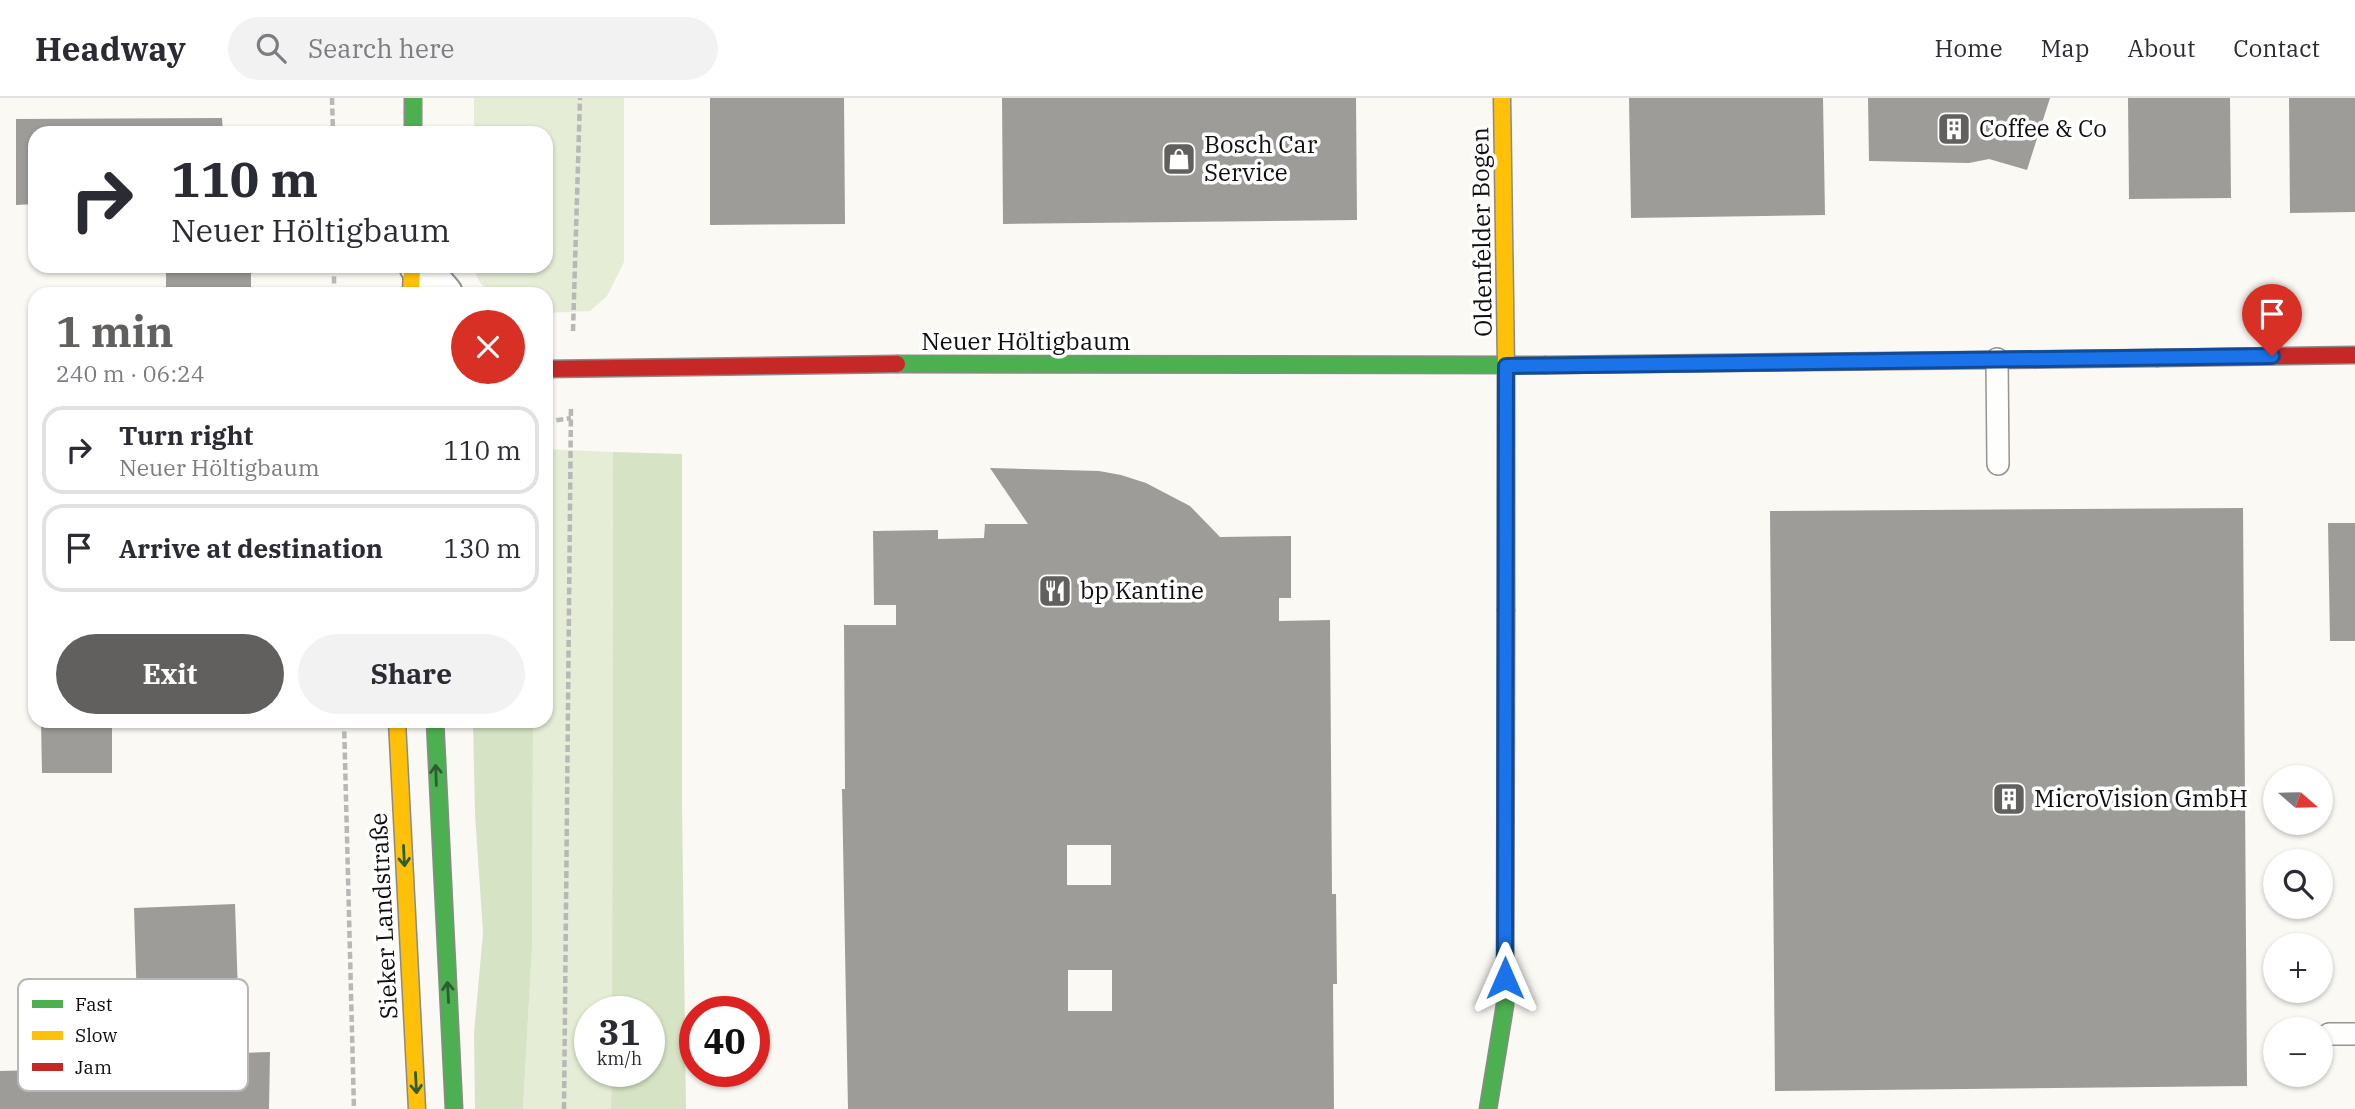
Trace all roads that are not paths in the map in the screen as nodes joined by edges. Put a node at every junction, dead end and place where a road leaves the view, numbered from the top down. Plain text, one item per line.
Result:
1 (413, 98) edge
2 (1502, 98) edge
3 (413, 126) edge
4 (425, 273) edge
5 (437, 287) edge
6 (2355, 355) edge
7 (1997, 359) junction
8 (1506, 366) junction
9 (553, 368) edge
10 (1998, 464) dead end
11 (397, 728) edge
12 (435, 728) edge
13 (2333, 1034) edge
14 (2355, 1034) edge
15 (417, 1109) edge
16 (454, 1109) edge
17 (1488, 1109) edge

1 - 3 street
2 - 8 street, Oldenfelder Bogen
4 - 5 street
6 - 7 street, Neuer Höltigbaum
7 - 8 street, Neuer Höltigbaum
7 - 10 lane
8 - 9 street, Neuer Höltigbaum
8 - 17 street
11 -> 15 street, Sieker Landstraße
16 -> 12 street
13 - 14 lane

